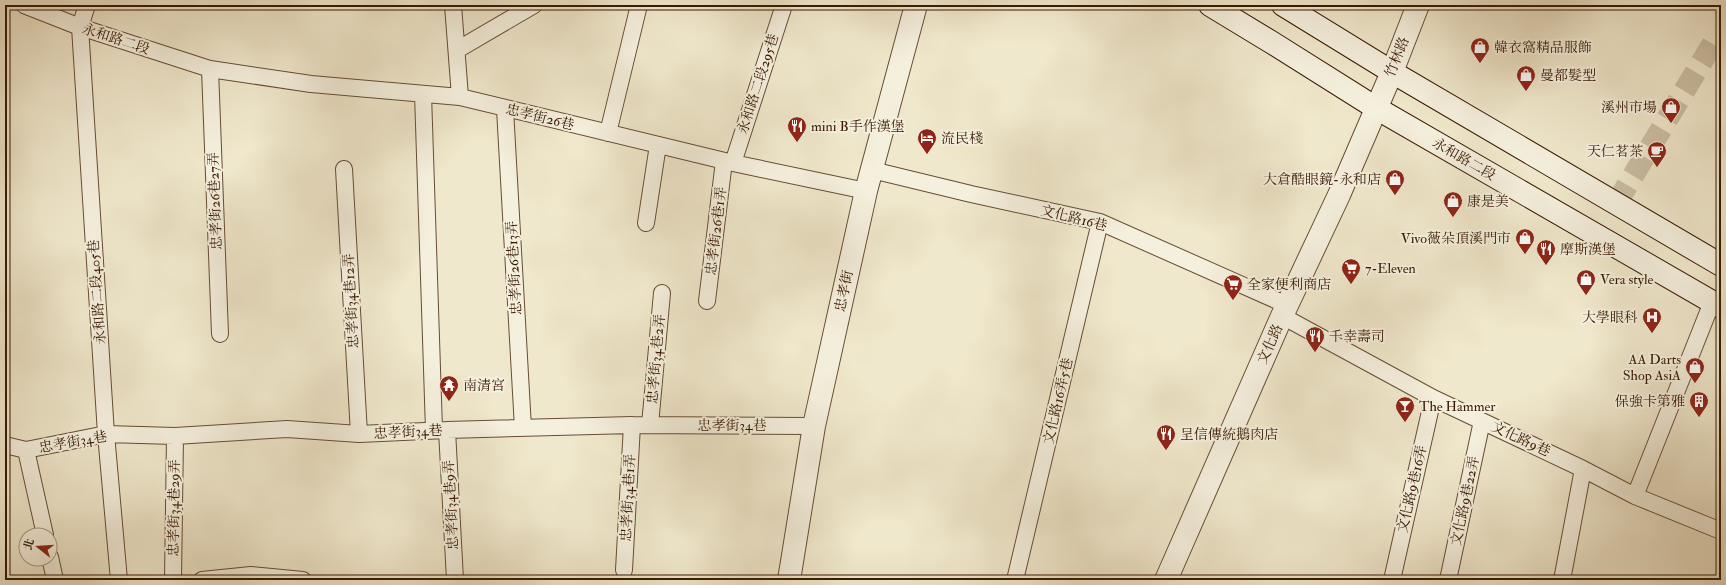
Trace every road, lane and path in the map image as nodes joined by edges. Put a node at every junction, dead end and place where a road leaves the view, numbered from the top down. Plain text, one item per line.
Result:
1 (24, 5) edge
2 (87, 5) edge
3 (453, 5) edge
4 (534, 5) edge
5 (639, 5) edge
6 (784, 5) edge
7 (916, 5) edge
8 (1210, 5) edge
9 (1283, 5) edge
10 (1418, 5) edge
11 (80, 27) junction
12 (457, 50) junction
13 (210, 69) junction
14 (1392, 72) junction
15 (423, 94) junction
16 (460, 97) junction
17 (505, 108) junction
18 (1376, 108) junction
19 (608, 133) junction
20 (658, 145) junction
21 (728, 162) junction
22 (344, 169) dead end
23 (872, 170) junction
24 (866, 191) junction
25 (1100, 222) junction
26 (646, 223) dead end
27 (1721, 265) edge
28 (662, 293) dead end
29 (707, 301) dead end
30 (1716, 305) edge
31 (1285, 311) junction
32 (220, 334) dead end
33 (1433, 398) junction
34 (1482, 421) junction
35 (632, 425) junction
36 (650, 425) junction
37 (814, 426) junction
38 (523, 428) junction
39 (441, 430) junction
40 (106, 434) junction
41 (359, 434) junction
42 (175, 436) junction
43 (5, 445) edge
44 (26, 450) junction
45 (1584, 469) junction
46 (1635, 496) junction
47 (43, 527) edge
48 (1721, 530) edge
49 (52, 567) edge
50 (624, 570) dead end
51 (55, 580) edge
52 (119, 580) edge
53 (173, 580) edge
54 (202, 580) edge
55 (304, 580) edge
56 (455, 580) edge
57 (789, 580) edge
58 (1015, 580) edge
59 (1166, 580) edge
60 (1392, 580) edge
61 (1448, 580) edge
62 (1562, 580) edge

1 - 11 lane, 永和路二段
2 - 11 lane, 永和路二段405巷
3 - 12 lane
4 - 12 lane
5 - 19 lane
6 - 21 lane, 永和路二段295巷
7 - 23 street, 忠孝街
8 - 18 street, 永和路二段
9 - 14 street
10 - 14 street, 竹林路
11 - 13 lane, 永和路二段
11 - 40 lane, 永和路二段405巷
12 - 16 lane
13 - 15 lane, 忠孝街26巷
13 - 32 lane, 忠孝街26巷27弄
14 - 18 street, 竹林路
14 - 27 street
15 - 16 lane, 忠孝街26巷
15 - 39 lane, 忠孝街34巷9弄
16 - 17 lane, 忠孝街26巷
17 - 19 lane, 忠孝街26巷
17 - 38 lane, 忠孝街26巷13弄
18 - 30 street, 永和路二段
18 - 31 street, 文化路
19 - 20 lane, 忠孝街26巷
20 - 21 lane, 忠孝街26巷
20 - 26 lane
21 - 24 lane, 忠孝街26巷
21 - 29 lane, 忠孝街26巷1弄
22 - 41 lane, 忠孝街34巷12弄
23 - 24 street, 忠孝街
23 - 25 lane, 文化路16巷
24 - 37 street, 忠孝街
25 - 31 lane, 文化路16巷
25 - 58 lane, 文化路16弄5巷
28 - 36 lane, 忠孝街34巷2弄
30 - 46 lane
31 - 33 lane, 文化路9巷
31 - 59 street, 文化路
33 - 34 lane, 文化路9巷
33 - 60 lane, 文化路9巷16弄
34 - 45 lane, 文化路9巷
34 - 61 lane, 文化路9巷22弄
35 - 36 lane, 忠孝街34巷
35 - 38 lane, 忠孝街34巷
35 - 50 lane, 忠孝街34巷1弄
36 - 37 lane, 忠孝街34巷
37 - 57 street, 忠孝街
38 - 39 lane, 忠孝街34巷
39 - 41 lane, 忠孝街34巷
39 - 56 lane, 忠孝街34巷9弄
40 - 42 lane, 忠孝街34巷
40 - 44 lane, 忠孝街34巷
40 - 52 lane, 永和路二段405巷
41 - 42 lane, 忠孝街34巷
42 - 53 lane, 忠孝街34巷29弄
43 - 44 lane, 忠孝街34巷
44 - 47 lane
45 - 46 lane, 文化路9巷
45 - 62 lane
46 - 48 lane, 文化路9巷
49 - 51 lane
54 - 55 lane

